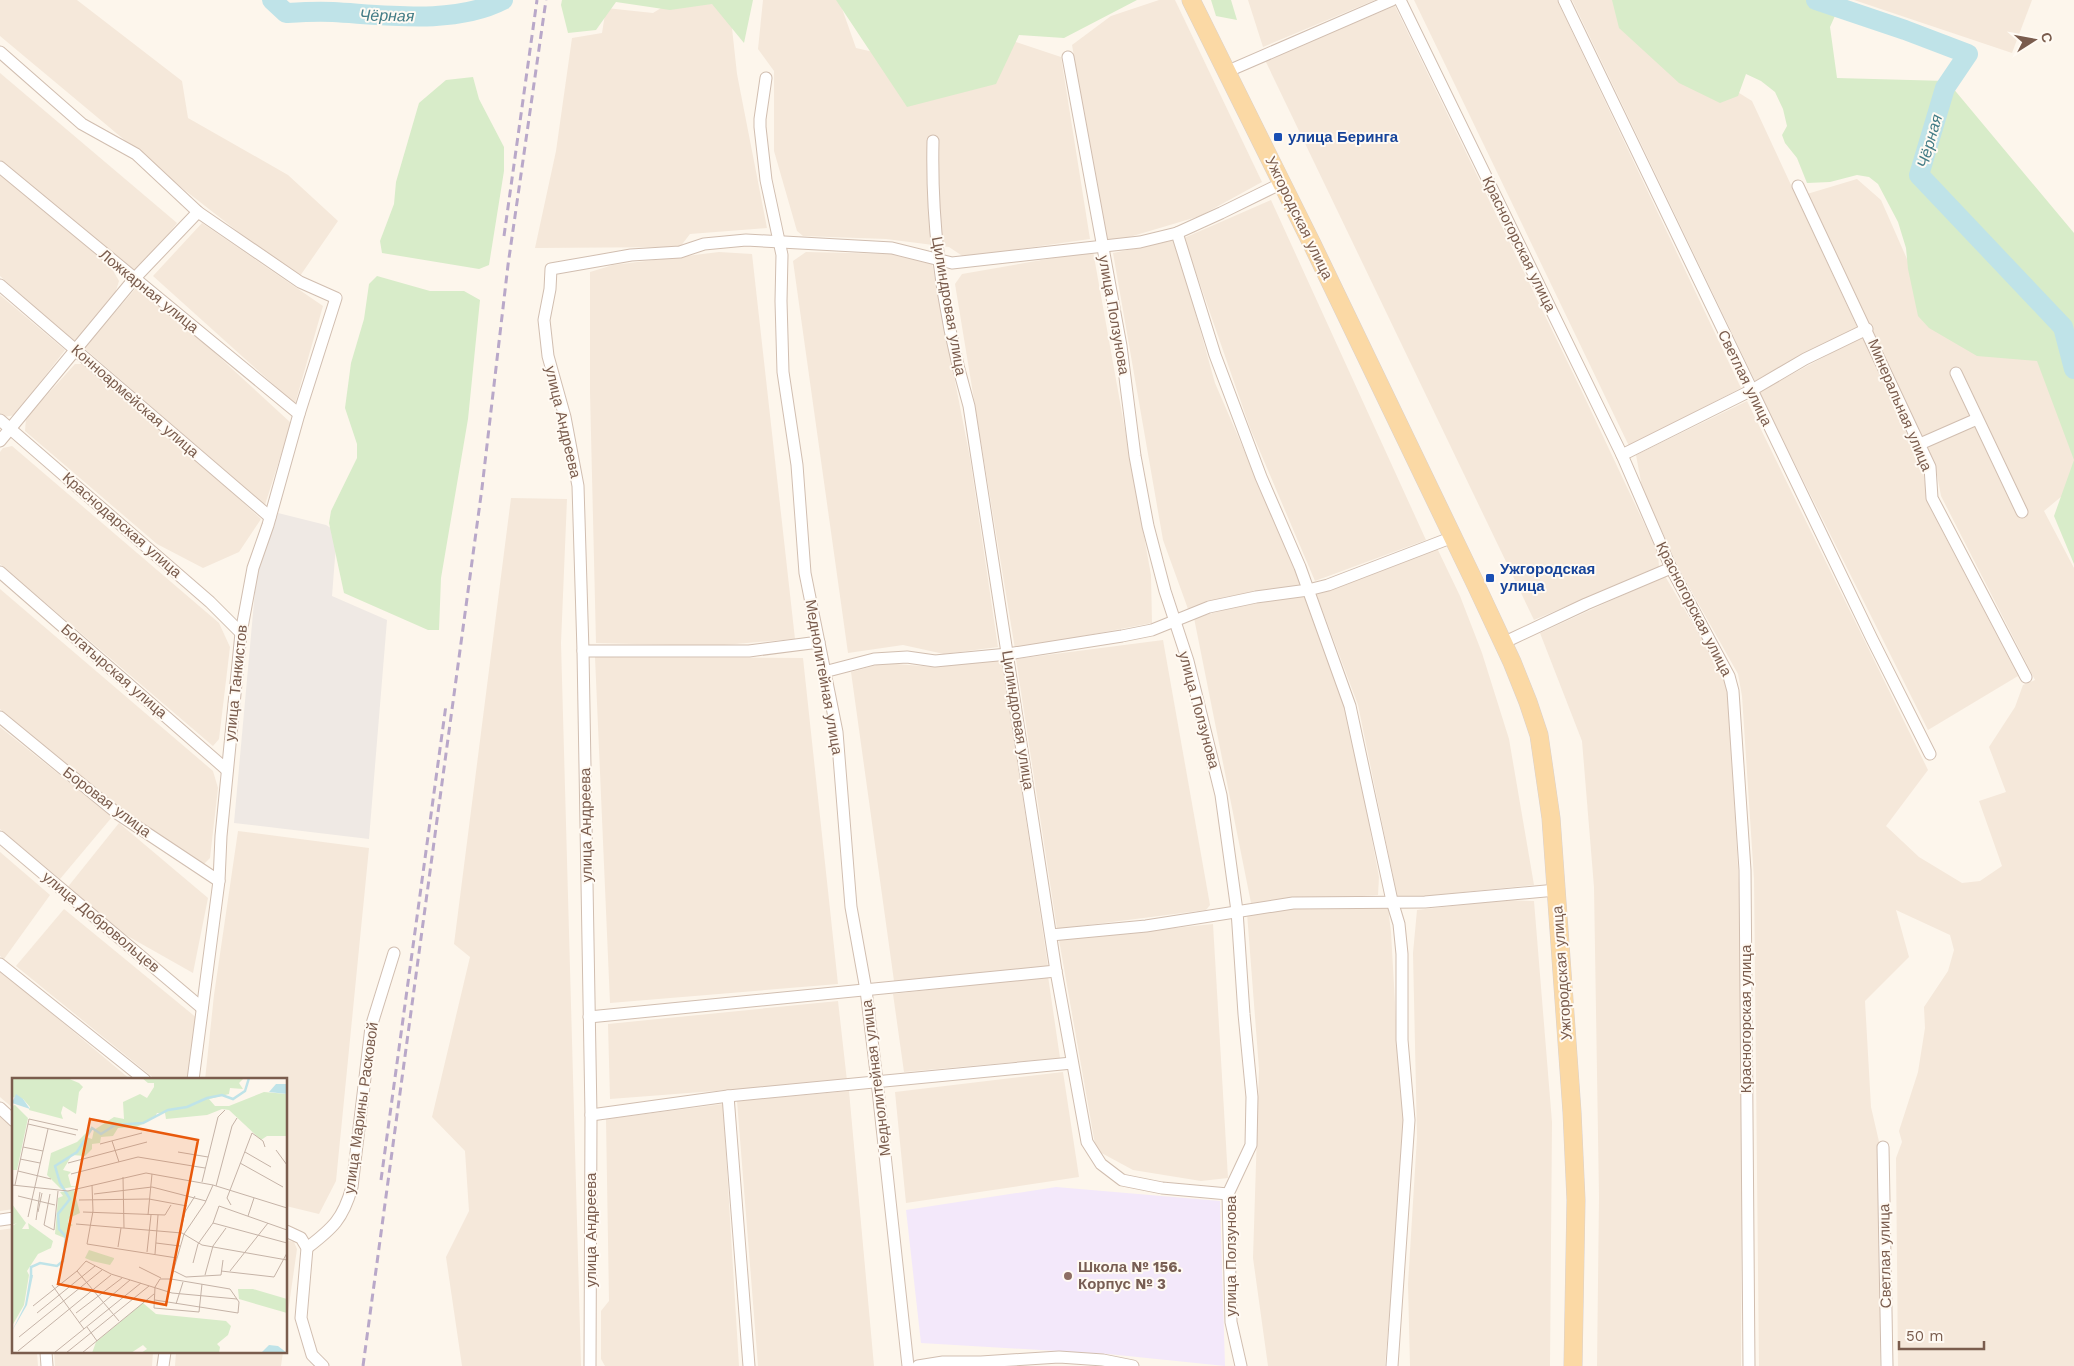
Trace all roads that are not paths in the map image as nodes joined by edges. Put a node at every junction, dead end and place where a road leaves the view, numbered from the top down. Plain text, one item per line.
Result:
1 (1191, 0) edge
2 (1392, 0) edge
3 (1400, 0) edge
4 (1564, 0) edge
5 (0, 52) edge
6 (1068, 57) dead end
7 (1226, 72) junction
8 (766, 78) dead end
9 (933, 140) dead end
10 (0, 167) edge
11 (1282, 184) junction
12 (1798, 186) dead end
13 (198, 212) junction
14 (1177, 232) junction
15 (780, 242) junction
16 (1102, 246) junction
17 (940, 261) junction
18 (134, 279) junction
19 (0, 285) edge
20 (1866, 328) junction
21 (76, 351) junction
22 (1956, 373) dead end
23 (1752, 390) junction
24 (299, 414) junction
25 (1977, 419) junction
26 (0, 420) edge
27 (10, 429) junction
28 (0, 441) edge
29 (1920, 444) junction
30 (1622, 455) junction
31 (2022, 512) dead end
32 (270, 517) junction
33 (1453, 537) junction
34 (1671, 568) junction
35 (0, 572) edge
36 (1308, 590) junction
37 (1175, 621) junction
38 (240, 633) junction
39 (819, 642) junction
40 (1503, 643) junction
41 (583, 651) junction
42 (1008, 654) junction
43 (824, 672) junction
44 (2026, 677) dead end
45 (0, 717) edge
46 (1930, 754) dead end
47 (227, 770) junction
48 (0, 837) edge
49 (220, 881) junction
50 (1556, 890) junction
51 (1392, 901) junction
52 (1237, 912) junction
53 (1051, 935) junction
54 (394, 953) dead end
55 (0, 964) edge
56 (1056, 971) junction
57 (866, 990) junction
58 (202, 1008) junction
59 (589, 1017) junction
60 (1072, 1063) junction
61 (142, 1078) edge
62 (194, 1078) edge
63 (877, 1081) junction
64 (728, 1096) junction
65 (0, 1108) edge
66 (591, 1115) junction
67 (12, 1119) edge
68 (1884, 1147) dead end
69 (1228, 1194) junction
70 (288, 1232) edge
71 (306, 1248) junction
72 (323, 1366) edge
73 (590, 1366) edge
74 (748, 1366) edge
75 (908, 1366) edge
76 (918, 1366) edge
77 (1134, 1366) edge
78 (1241, 1366) edge
79 (1392, 1366) edge
80 (1573, 1366) edge
81 (1749, 1366) edge
82 (1887, 1366) edge

1 - 7 main road, Ужгородская улица
2 - 7 street
3 - 30 street, Красногорская улица
4 - 23 street, Светлая улица
5 - 13 street
6 - 16 street, улица Ползунова
7 - 11 main road, Ужгородская улица
8 - 15 street, Меднолитейная улица
9 - 17 street, Цилиндровая улица
10 - 18 street, Ложкарная улица
11 - 14 street
11 - 33 main road, Ужгородская улица
12 - 20 street, Минеральная улица
13 - 18 street
13 - 24 street, улица Танкистов
14 - 16 street
14 - 36 street
15 - 17 street
15 - 39 street, Меднолитейная улица
15 - 41 street, улица Андреева
16 - 17 street
16 - 37 street, улица Ползунова
17 - 42 street, Цилиндровая улица
18 - 21 street
18 - 24 street, Ложкарная улица
19 - 21 street, Конноармейская улица
20 - 23 street
20 - 29 street, Минеральная улица
21 - 27 street
21 - 32 street, Конноармейская улица
22 - 25 street
23 - 30 street
23 - 46 street, Светлая улица
24 - 32 street, улица Танкистов
25 - 29 street
25 - 31 street
26 - 27 street, Краснодарская улица
27 - 28 street
27 - 38 street, Краснодарская улица
29 - 44 street, Минеральная улица
30 - 34 street, Красногорская улица
32 - 38 street, улица Танкистов
33 - 36 street
33 - 40 main road, Ужгородская улица
34 - 40 street
34 - 81 street, Красногорская улица
35 - 47 street, Богатырская улица
36 - 37 street
36 - 51 street
37 - 42 street
37 - 52 street, улица Ползунова
38 - 47 street, улица Танкистов
39 - 41 street
39 - 43 street, Меднолитейная улица
40 - 50 main road, Ужгородская улица
41 - 59 street, улица Андреева
42 - 43 street
42 - 53 street, Цилиндровая улица
43 - 57 street, Меднолитейная улица
45 - 49 street, Боровая улица
47 - 49 street, улица Танкистов
48 - 58 street, улица Добровольцев
49 - 58 street, улица Танкистов
50 - 51 street
50 - 80 main road, Ужгородская улица
51 - 52 street
51 - 79 street
52 - 53 street
52 - 69 street, улица Ползунова
53 - 56 street, Цилиндровая улица
54 - 71 street, улица Марины Расковой
55 - 61 street
56 - 57 street
56 - 60 street, Цилиндровая улица
57 - 59 street
57 - 63 street, Меднолитейная улица
58 - 62 street, улица Танкистов
59 - 66 street, улица Андреева
60 - 63 street
60 - 69 street, Цилиндровая улица
63 - 64 street
63 - 75 street, Меднолитейная улица
64 - 66 street
64 - 74 street
65 - 67 street
66 - 73 street, улица Андреева
68 - 82 street, Светлая улица
69 - 78 street, улица Ползунова
70 - 71 street
71 - 72 street
76 - 77 street

